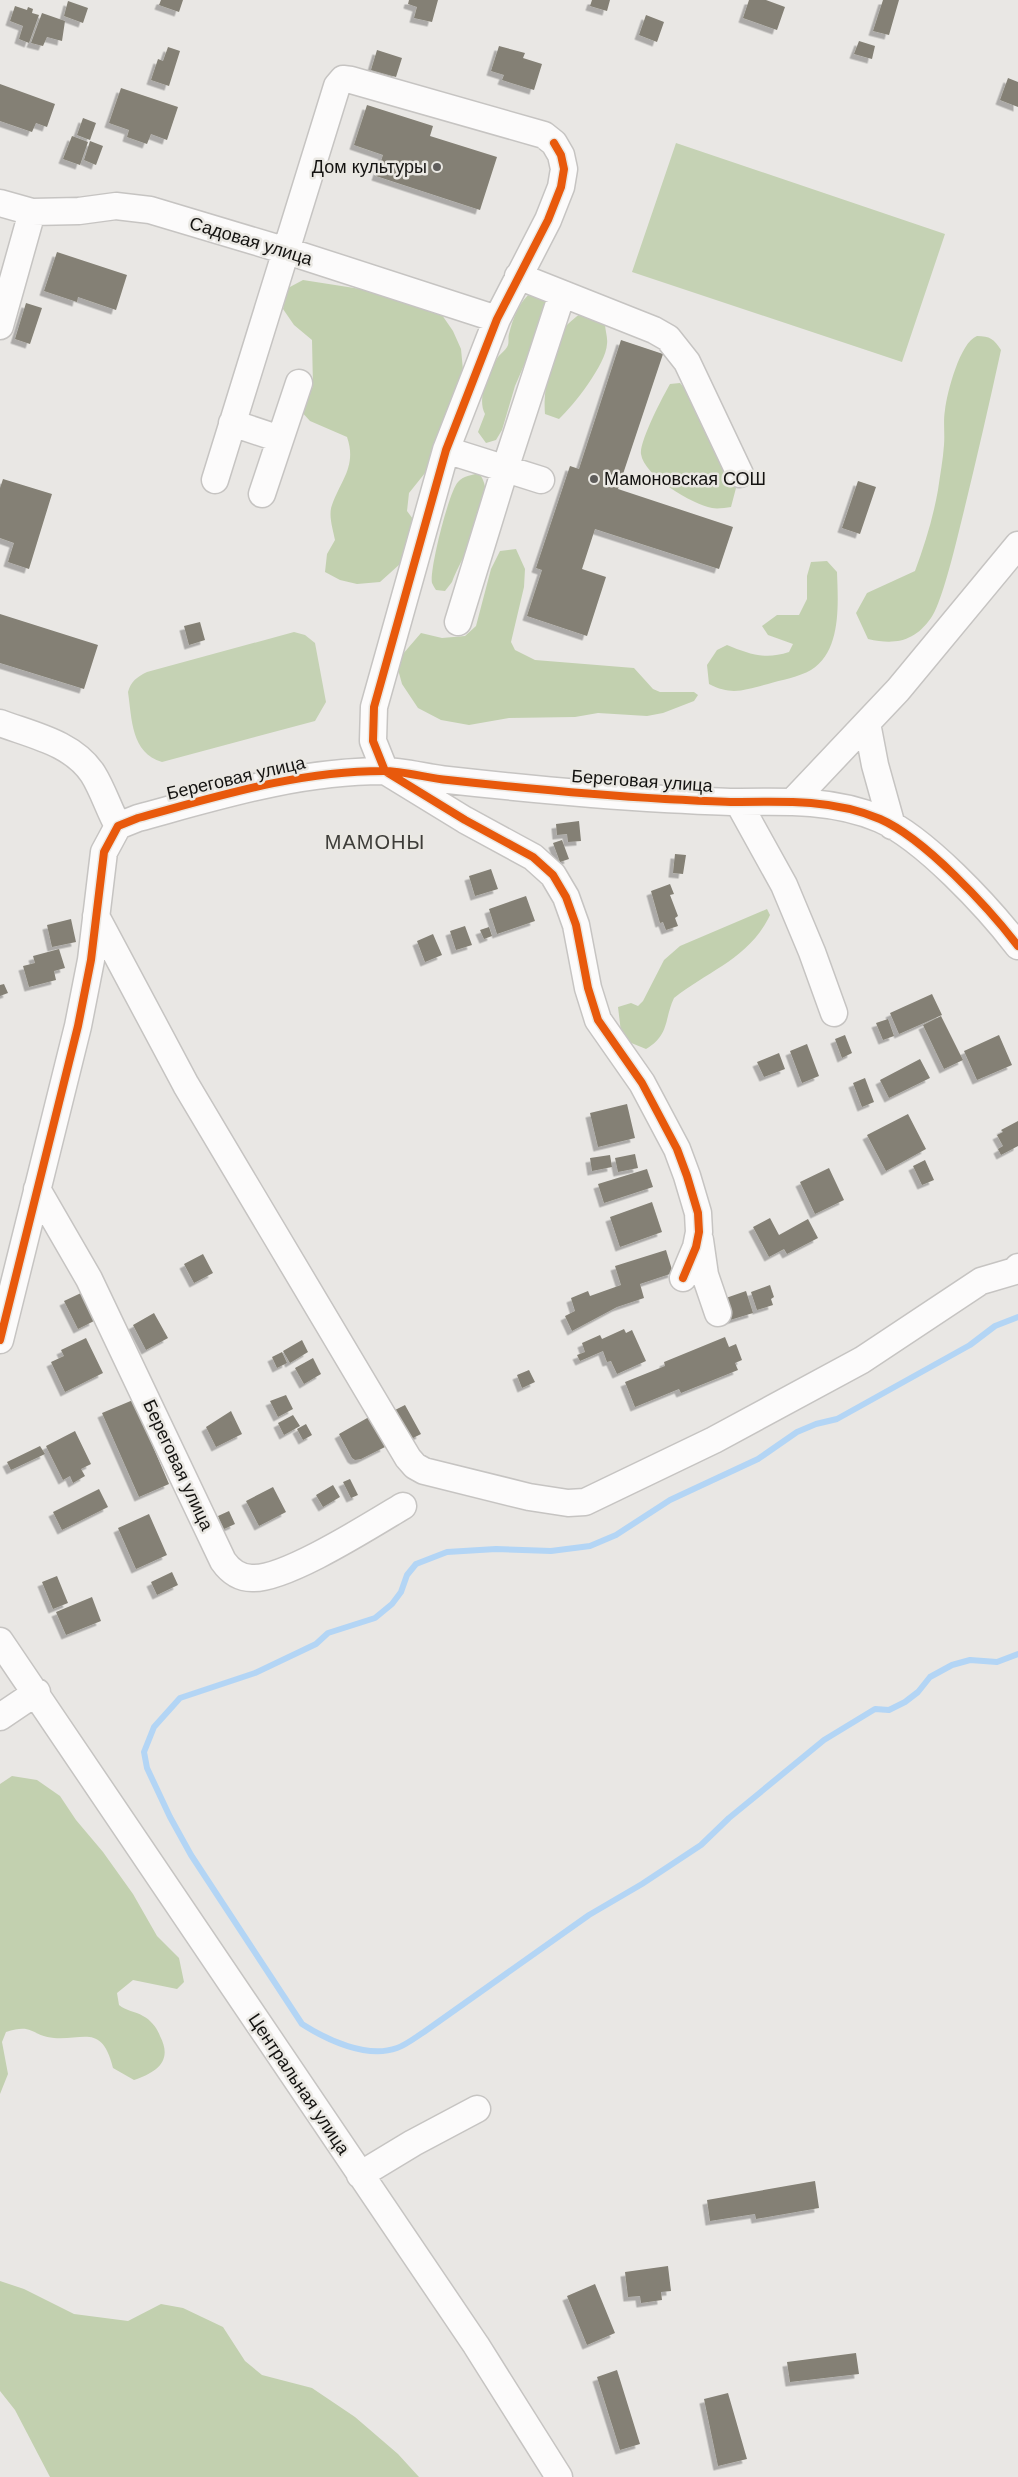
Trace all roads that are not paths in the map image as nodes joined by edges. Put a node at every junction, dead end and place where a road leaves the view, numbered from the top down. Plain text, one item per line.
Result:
1 (0, 203) edge
2 (32, 212) junction
3 (287, 251) junction
4 (518, 276) junction
5 (562, 294) junction
6 (497, 319) junction
7 (0, 326) edge
8 (299, 383) dead end
9 (232, 423) junction
10 (280, 439) junction
11 (446, 450) junction
12 (505, 468) junction
13 (740, 474) dead end
14 (215, 480) dead end
15 (542, 480) dead end
16 (262, 494) dead end
17 (1018, 545) edge
18 (458, 622) dead end
19 (0, 723) edge
20 (867, 724) junction
21 (385, 771) junction
22 (794, 800) junction
23 (738, 802) junction
24 (118, 826) junction
25 (892, 826) junction
26 (96, 916) junction
27 (1018, 946) edge
28 (834, 1013) dead end
29 (37, 1189) junction
30 (699, 1232) junction
31 (1018, 1266) edge
32 (682, 1278) dead end
33 (718, 1312) dead end
34 (0, 1340) edge
35 (403, 1506) dead end
36 (0, 1641) edge
37 (36, 1692) junction
38 (0, 1717) edge
39 (477, 2110) dead end
40 (360, 2175) junction
41 (559, 2477) edge

1 - 2 street, Садовая улица
2 - 3 street, Садовая улица
2 - 7 street
3 - 4 street
3 - 6 street, Садовая улица
3 - 9 street
4 - 5 street
4 - 6 street
5 - 12 street
5 - 13 street
6 - 11 street
8 - 10 street
9 - 10 street
9 - 14 street
10 - 16 street
11 - 12 street
11 - 21 street
12 - 15 street
12 - 18 street
17 - 20 street
19 - 24 street
20 - 22 street
20 - 25 street
21 - 23 street, Береговая улица
21 - 24 street, Береговая улица
21 - 30 street
22 - 23 street, Береговая улица
22 - 25 street, Береговая улица
23 - 28 street
24 - 26 street
25 - 27 street, Береговая улица
26 - 29 street
26 - 31 street
29 - 34 street
29 - 35 street, Береговая улица
30 - 32 street
30 - 33 street
36 - 37 street, Центральная улица
37 - 38 street
37 - 40 street, Центральная улица
39 - 40 street
40 - 41 street, Центральная улица

